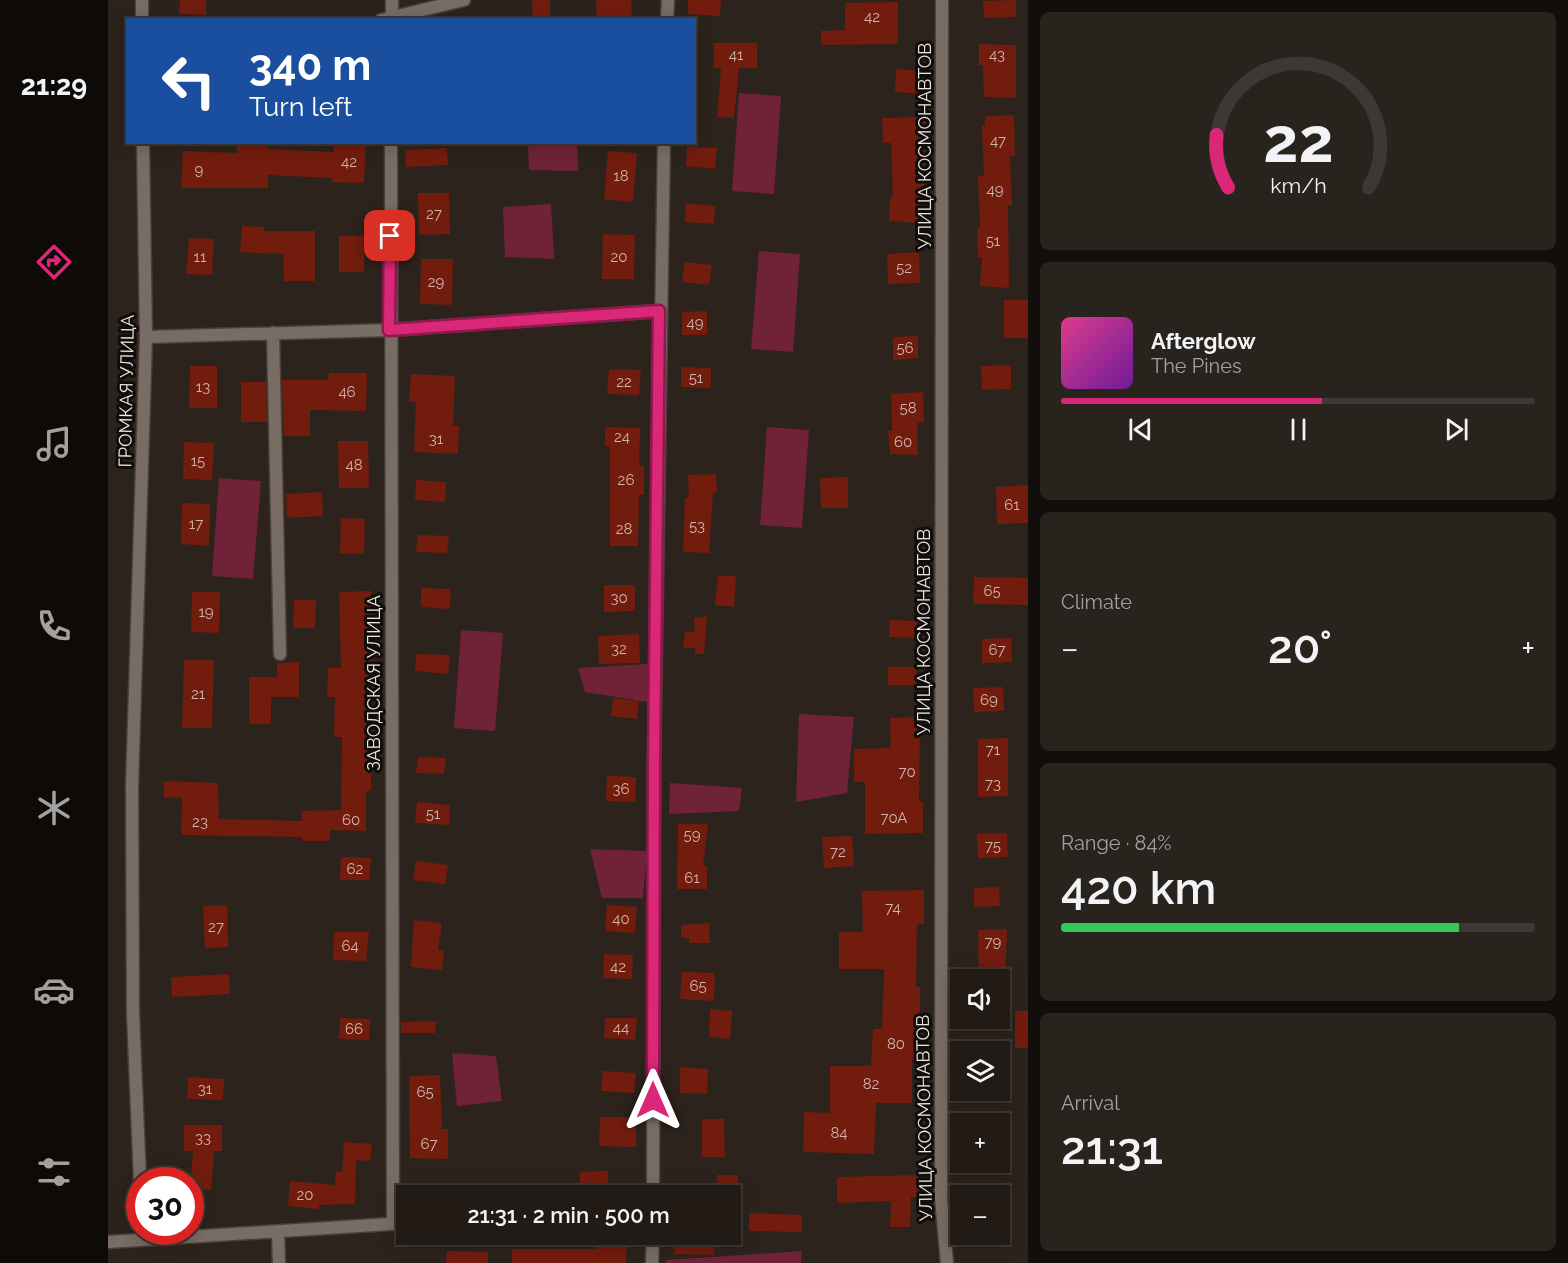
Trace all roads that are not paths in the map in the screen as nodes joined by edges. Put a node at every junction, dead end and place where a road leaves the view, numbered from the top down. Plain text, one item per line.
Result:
1 (142, 0) edge
2 (392, 0) edge
3 (464, 0) edge
4 (668, 0) edge
5 (942, 0) edge
6 (142, 18) edge
7 (388, 18) edge
8 (392, 18) edge
9 (668, 18) edge
10 (143, 144) edge
11 (391, 144) edge
12 (664, 144) edge
13 (659, 311) junction
14 (389, 330) junction
15 (273, 333) junction
16 (146, 337) junction
17 (280, 654) dead end
18 (139, 1167) edge
19 (653, 1185) edge
20 (393, 1224) junction
21 (396, 1224) edge
22 (278, 1233) junction
23 (204, 1234) edge
24 (126, 1238) edge
25 (108, 1242) edge
26 (653, 1245) edge
27 (279, 1263) edge
28 (652, 1263) edge
29 (947, 1263) edge

1 - 6 street
2 - 7 street
3 - 8 street
4 - 9 street
5 - 29 street, УЛИЦА КОСМОНАВТОВ
10 - 16 street, ГРОМКАЯ УЛИЦА
11 - 14 street, ЗАВОДСКАЯ УЛИЦА
12 - 13 street
13 - 14 street
13 - 19 street
14 - 15 street
14 - 20 street, ЗАВОДСКАЯ УЛИЦА
15 - 16 street
15 - 17 street
16 - 18 street, ГРОМКАЯ УЛИЦА
20 - 21 street
20 - 22 street
22 - 23 street
22 - 27 street
24 - 25 street
26 - 28 street

